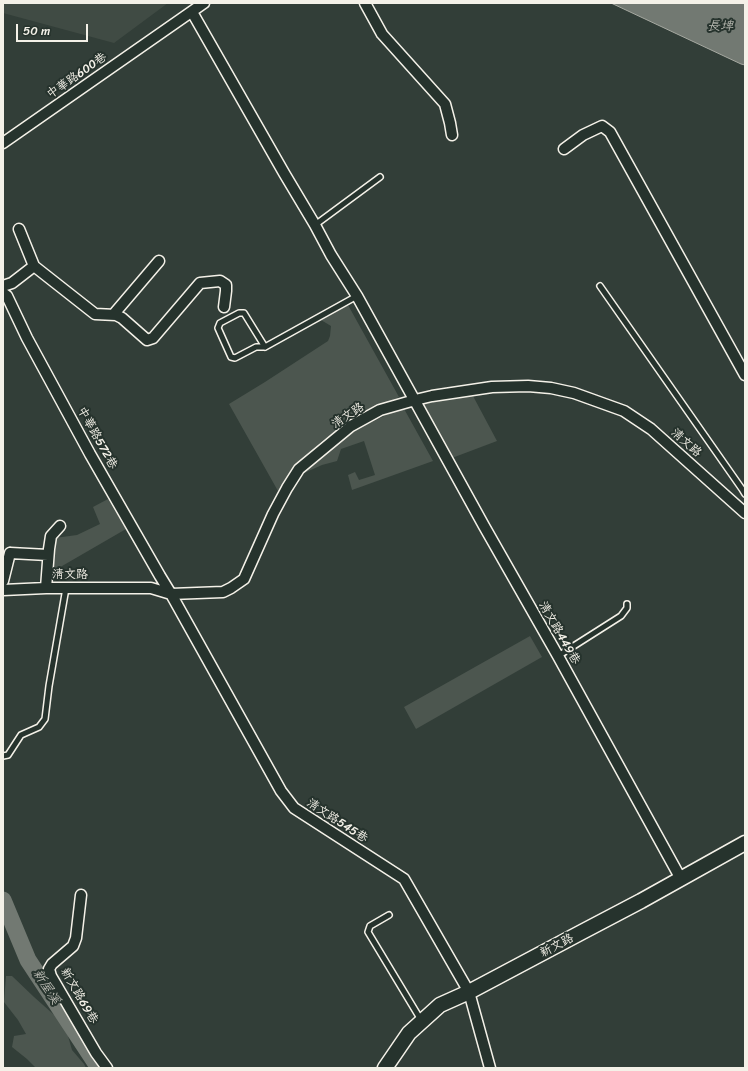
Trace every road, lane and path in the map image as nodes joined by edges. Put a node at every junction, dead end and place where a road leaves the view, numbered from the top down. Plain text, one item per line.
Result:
1 (204, 3) edge
2 (365, 3) edge
3 (192, 12) junction
4 (452, 135) dead end
5 (3, 143) edge
6 (564, 149) dead end
7 (380, 177) dead end
8 (315, 225) junction
9 (19, 229) dead end
10 (159, 261) dead end
11 (34, 266) junction
12 (3, 286) edge
13 (600, 286) dead end
14 (3, 293) edge
15 (357, 296) junction
16 (224, 307) dead end
17 (113, 315) junction
18 (265, 346) junction
19 (745, 375) edge
20 (415, 400) junction
21 (745, 494) edge
22 (745, 513) edge
23 (60, 526) dead end
24 (6, 550) edge
25 (48, 555) junction
26 (3, 581) edge
27 (46, 588) junction
28 (66, 588) junction
29 (3, 590) edge
30 (172, 594) junction
31 (627, 604) dead end
32 (558, 656) junction
33 (3, 756) edge
34 (745, 843) edge
35 (681, 879) junction
36 (81, 895) dead end
37 (389, 916) dead end
38 (469, 992) junction
39 (422, 1021) junction
40 (107, 1068) edge
41 (385, 1068) edge
42 (490, 1068) edge

1 - 3 street, 中華路600巷
2 - 4 street
3 - 5 street, 中華路600巷
3 - 8 street, 清文路449巷
6 - 19 street
7 - 8 lane
8 - 15 street, 清文路449巷
9 - 11 street
10 - 17 street
11 - 12 street
11 - 17 street
13 - 21 lane
14 - 30 street, 中華路572巷
15 - 18 lane
15 - 20 street, 清文路449巷
16 - 17 street
18 - 18 lane
20 - 22 street, 清文路
20 - 30 street, 清文路
20 - 32 street, 清文路449巷
23 - 25 street
24 - 25 street
24 - 26 street
25 - 27 street
27 - 28 street, 清文路
27 - 29 street, 清文路
28 - 30 street, 清文路
28 - 33 lane
30 - 38 street, 清文路545巷
31 - 32 lane
32 - 35 street, 清文路449巷
34 - 35 street, 新文路
35 - 38 street, 新文路
36 - 40 street, 新文路69巷
37 - 39 lane
38 - 39 street, 新文路
38 - 42 street, 清文路545巷
39 - 41 street, 新文路

